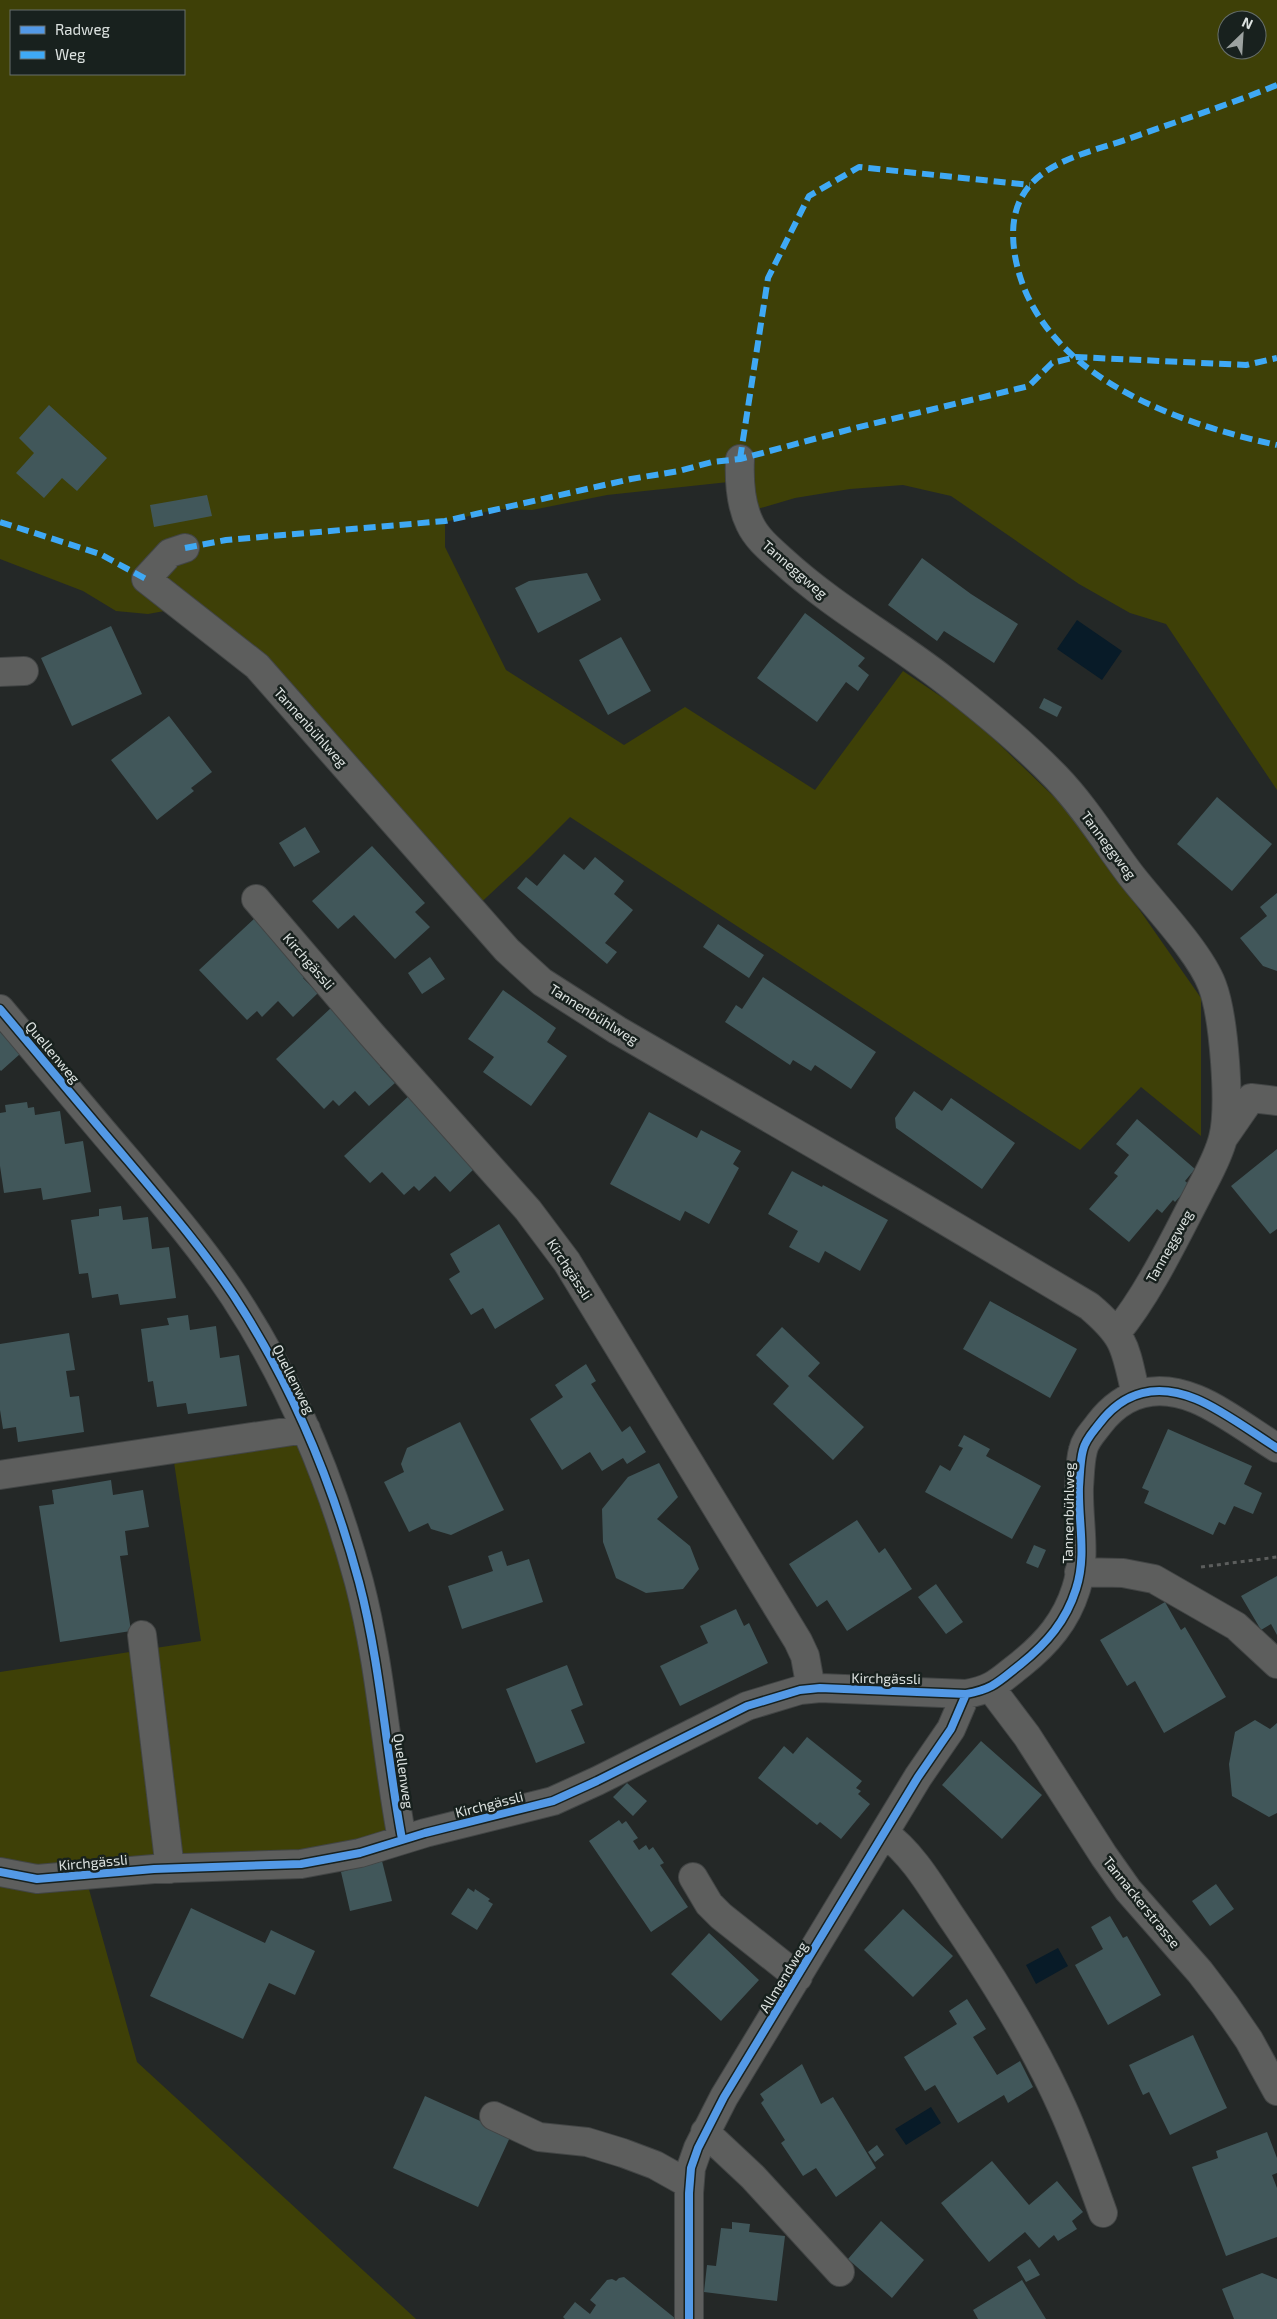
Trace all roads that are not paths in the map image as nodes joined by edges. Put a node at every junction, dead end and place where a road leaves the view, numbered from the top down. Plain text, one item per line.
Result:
1 (740, 459) dead end
2 (185, 548) dead end
3 (256, 899) dead end
4 (0, 1009) edge
5 (1277, 1100) edge
6 (1224, 1137) junction
7 (1117, 1332) junction
8 (1136, 1395) junction
9 (306, 1429) junction
10 (1277, 1448) edge
11 (0, 1475) edge
12 (1079, 1572) junction
13 (142, 1634) dead end
14 (1277, 1664) edge
15 (811, 1689) junction
16 (978, 1691) junction
17 (884, 1833) junction
18 (402, 1839) junction
19 (170, 1869) junction
20 (0, 1872) edge
21 (693, 1877) dead end
22 (798, 1977) junction
23 (1277, 2091) edge
24 (494, 2116) dead end
25 (705, 2132) junction
26 (690, 2184) junction
27 (1103, 2213) dead end
28 (840, 2272) dead end
29 (689, 2319) edge

1 - 6 street, Tanneggweg
2 - 7 street, Tannenbühlweg
3 - 15 street, Kirchgässli
4 - 9 street, Quellenweg
5 - 6 street
6 - 7 street, Tanneggweg
7 - 8 street, Tannenbühlweg
8 - 10 street, Tannenbühlweg
8 - 12 street, Tannenbühlweg
9 - 11 street, Quellenweg
9 - 18 street, Quellenweg
12 - 14 street
12 - 16 street, Tannenbühlweg
13 - 19 street
15 - 16 street, Kirchgässli
15 - 18 street, Kirchgässli
16 - 17 street, Allmendweg
16 - 23 street, Tannackerstrasse
17 - 22 street, Allmendweg
17 - 27 street
18 - 19 street, Kirchgässli
19 - 20 street, Kirchgässli
21 - 22 street, Allmendweg
22 - 25 street, Allmendweg
24 - 26 street
25 - 26 street, Allmendweg
25 - 28 street
26 - 29 street, Allmendweg

